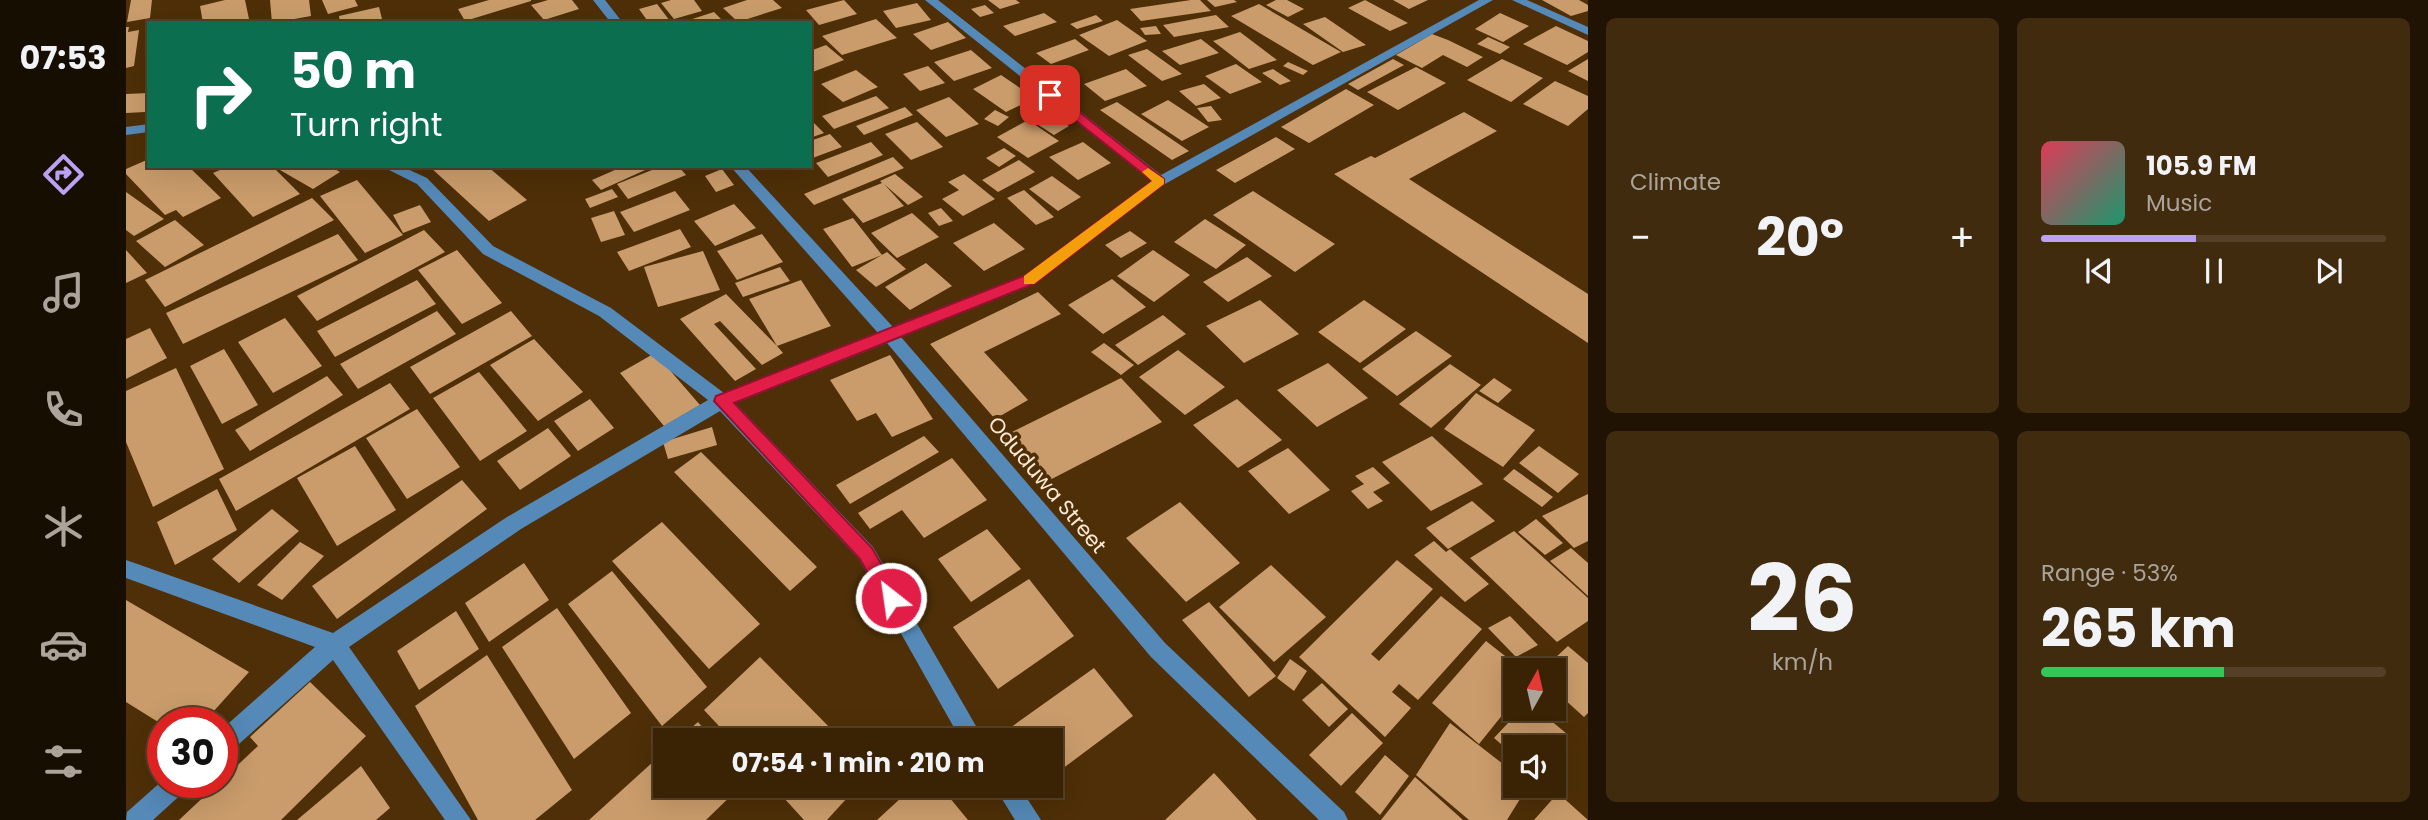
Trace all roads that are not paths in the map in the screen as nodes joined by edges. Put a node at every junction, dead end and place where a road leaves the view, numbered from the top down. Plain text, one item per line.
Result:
1 (599, 0) edge
2 (930, 0) edge
3 (1487, 0) edge
4 (1518, 0) edge
5 (615, 21) edge
6 (1588, 31) edge
7 (147, 128) edge
8 (126, 131) edge
9 (393, 168) edge
10 (739, 168) edge
11 (1160, 181) junction
12 (890, 335) junction
13 (722, 401) junction
14 (126, 569) edge
15 (335, 644) junction
16 (966, 728) edge
17 (238, 730) edge
18 (160, 798) edge
19 (1013, 798) edge
20 (135, 820) edge
21 (459, 820) edge
22 (1029, 820) edge
23 (1336, 820) edge

1 - 5 street
2 - 11 street
3 - 11 street
4 - 6 street
7 - 8 street
9 - 13 street
10 - 12 street, Oduduwa Street
11 - 12 street
12 - 13 street
12 - 23 street, Oduduwa Street
13 - 15 street
13 - 16 street
14 - 15 street
15 - 17 street
15 - 21 street
18 - 20 street
19 - 22 street

